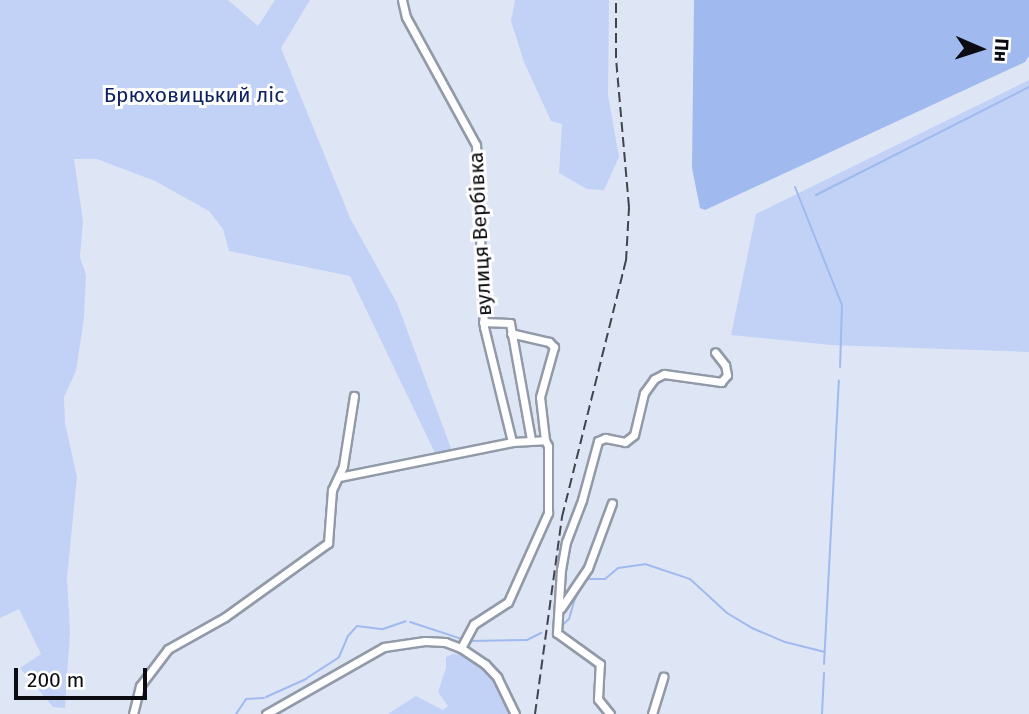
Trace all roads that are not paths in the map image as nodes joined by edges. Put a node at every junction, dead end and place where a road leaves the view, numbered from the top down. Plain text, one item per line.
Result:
1 (401, 0) edge
2 (483, 322) junction
3 (511, 333) junction
4 (715, 352) dead end
5 (354, 396) dead end
6 (531, 440) junction
7 (545, 440) junction
8 (512, 442) junction
9 (339, 477) junction
10 (612, 503) dead end
11 (560, 609) junction
12 (465, 643) junction
13 (663, 677) dead end
14 (133, 714) edge
15 (266, 714) edge
16 (515, 714) edge
17 (610, 714) edge
18 (652, 714) edge

1 - 2 street, вулиця Вербівка
2 - 3 street
2 - 8 street, вулиця Вербівка
3 - 6 street
3 - 7 street
4 - 11 street
5 - 9 street
6 - 7 street
6 - 8 street
7 - 12 street
8 - 9 street
9 - 14 street
10 - 11 street
11 - 17 street
12 - 15 street
12 - 16 street
13 - 18 street

